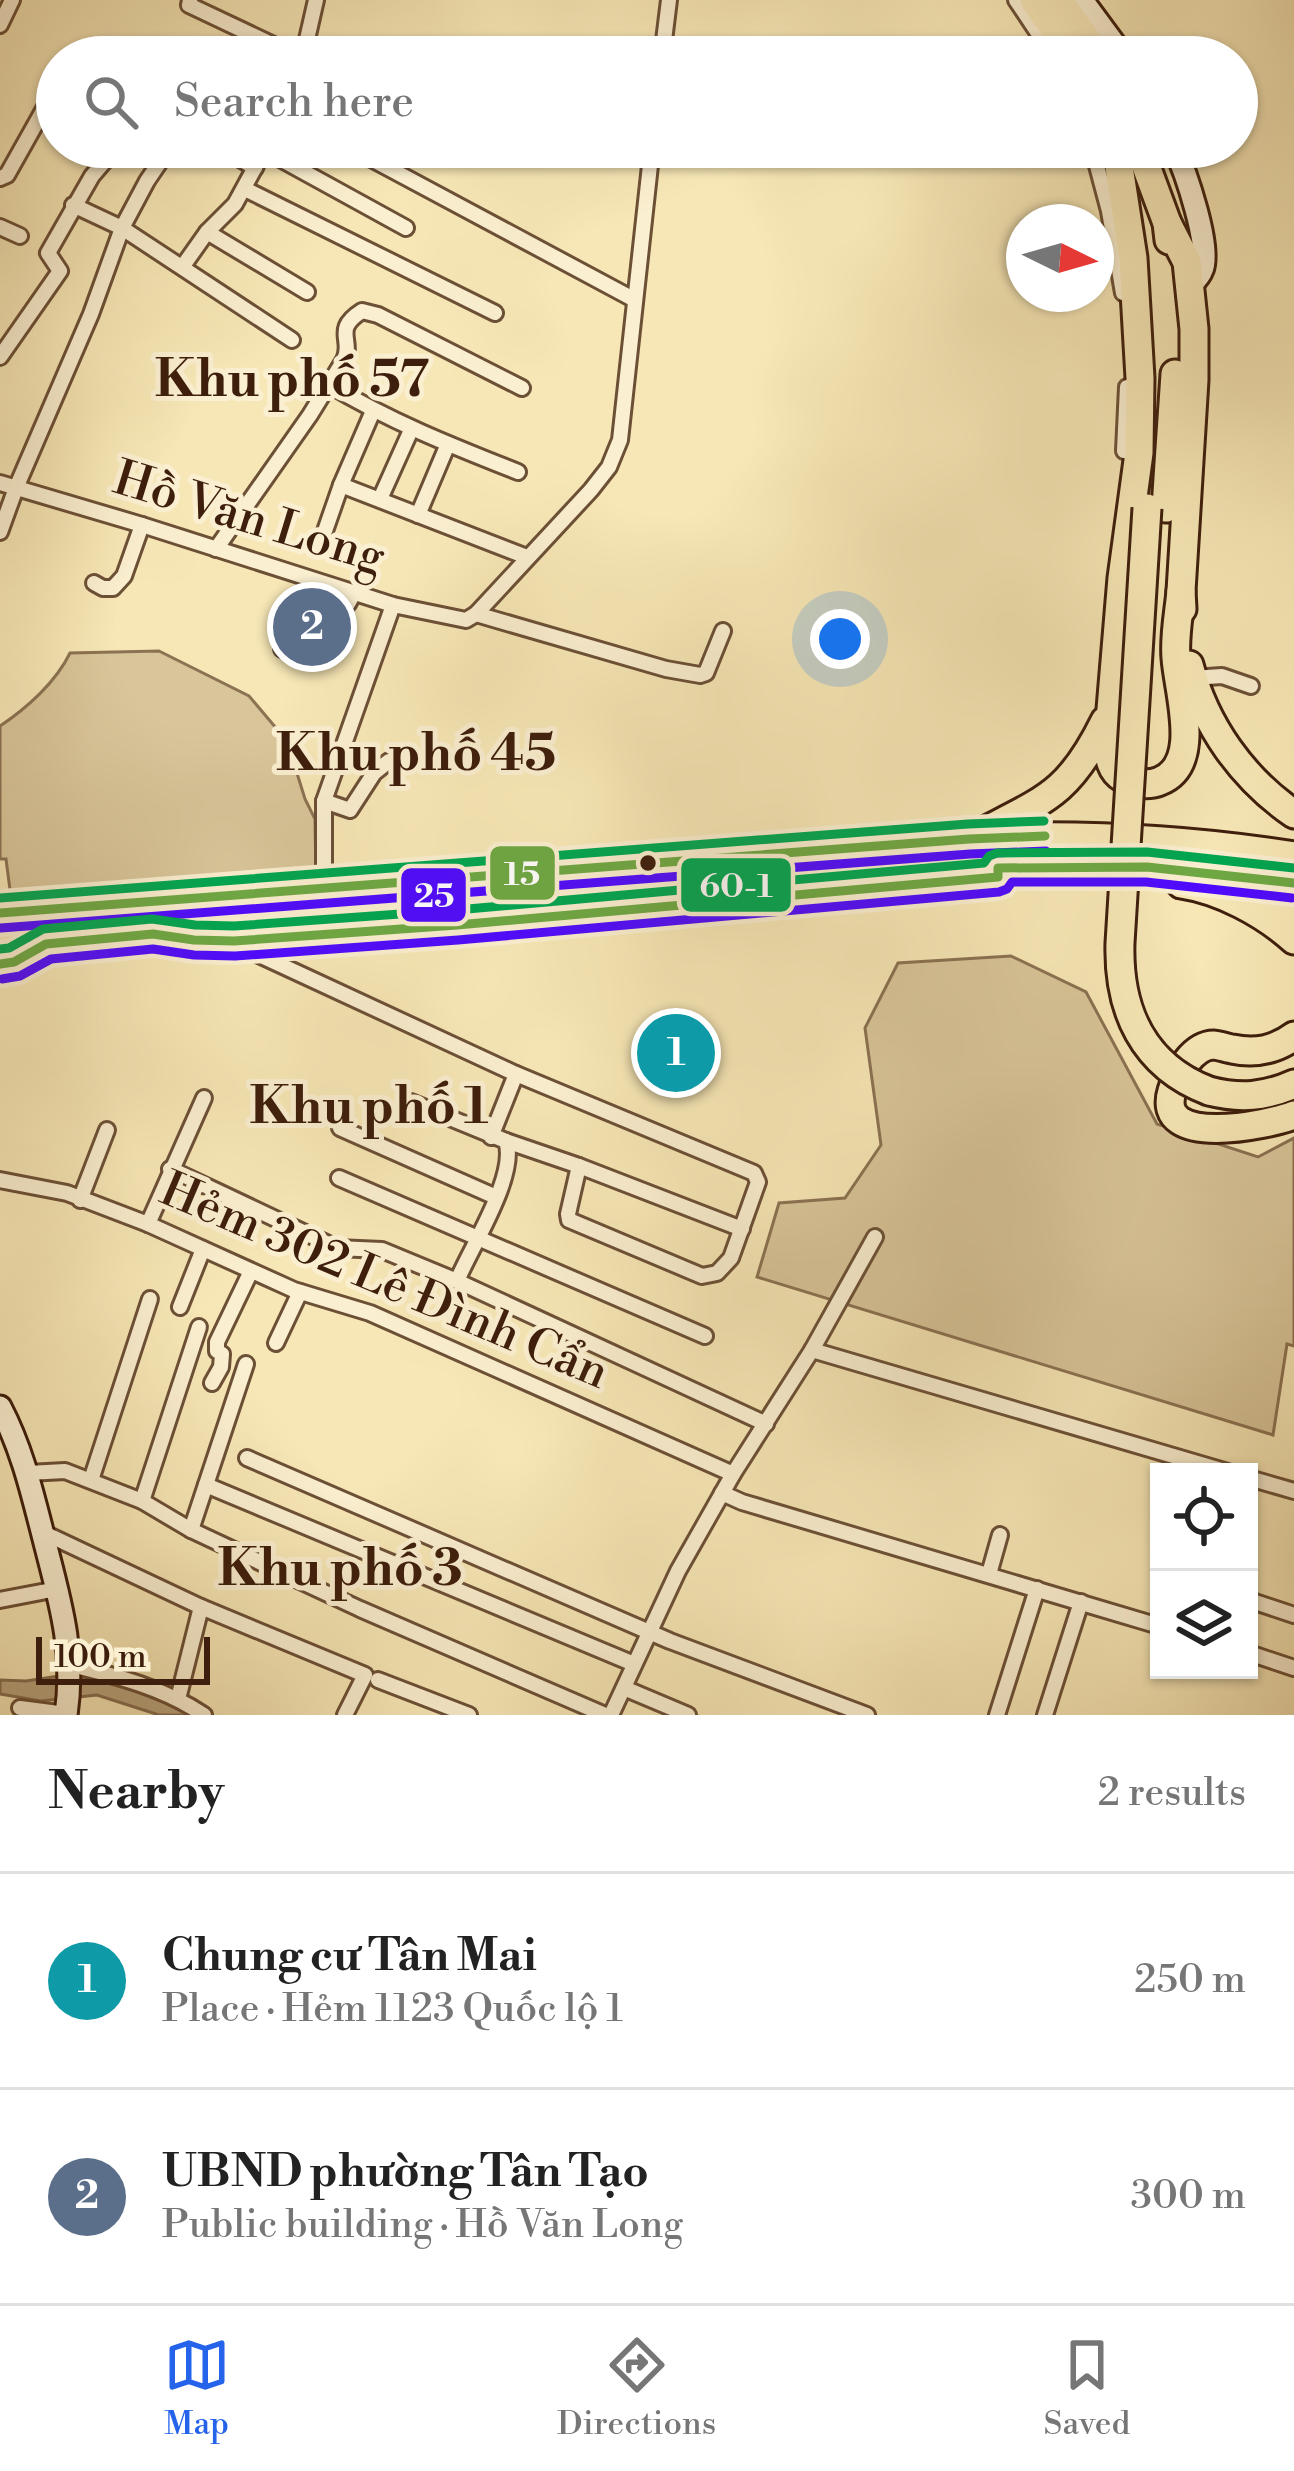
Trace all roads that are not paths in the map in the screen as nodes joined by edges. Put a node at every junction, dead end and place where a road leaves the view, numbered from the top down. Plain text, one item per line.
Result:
1 (12, 0) edge
2 (316, 0) edge
3 (669, 0) edge
4 (1016, 0) edge
5 (1034, 0) edge
6 (1058, 0) edge
7 (1082, 0) edge
8 (185, 2) edge
9 (0, 25) edge
10 (257, 36) edge
11 (307, 36) edge
12 (665, 36) edge
13 (1040, 36) edge
14 (1059, 36) edge
15 (1084, 36) edge
16 (1109, 36) edge
17 (36, 119) edge
18 (99, 168) edge
19 (156, 168) edge
20 (255, 168) edge
21 (300, 168) edge
22 (388, 168) edge
23 (650, 168) edge
24 (1097, 168) edge
25 (1119, 168) edge
26 (1122, 168) edge
27 (1147, 168) edge
28 (1182, 168) edge
29 (0, 178) edge
30 (245, 189) junction
31 (74, 205) junction
32 (1167, 223) junction
33 (0, 227) edge
34 (122, 228) junction
35 (406, 228) dead end
36 (207, 232) junction
37 (20, 236) dead end
38 (183, 266) junction
39 (1190, 286) junction
40 (308, 292) dead end
41 (635, 300) junction
42 (495, 313) dead end
43 (292, 340) dead end
44 (0, 357) edge
45 (328, 384) junction
46 (521, 388) dead end
47 (374, 411) junction
48 (411, 430) junction
49 (448, 444) junction
50 (1138, 453) junction
51 (518, 472) dead end
52 (341, 484) junction
53 (8, 486) edge
54 (380, 499) junction
55 (1156, 508) junction
56 (418, 515) junction
57 (142, 525) junction
58 (325, 531) dead end
59 (0, 532) edge
60 (217, 549) junction
61 (527, 557) junction
62 (94, 584) dead end
63 (1181, 591) junction
64 (354, 593) junction
65 (393, 605) junction
66 (476, 614) junction
67 (723, 631) dead end
68 (282, 649) dead end
69 (1251, 686) dead end
70 (1196, 687) junction
71 (1110, 711) junction
72 (389, 761) dead end
73 (324, 801) junction
74 (1294, 814) edge
75 (969, 839) junction
76 (1294, 856) edge
77 (1294, 866) edge
78 (1206, 872) junction
79 (998, 873) junction
80 (1294, 883) edge
81 (324, 889) junction
82 (175, 901) junction
83 (114, 921) junction
84 (1291, 930) edge
85 (153, 934) junction
86 (7, 937) edge
87 (234, 941) junction
88 (1294, 1036) edge
89 (1294, 1066) edge
90 (516, 1074) junction
91 (1294, 1084) edge
92 (1214, 1085) junction
93 (204, 1098) dead end
94 (411, 1102) dead end
95 (1294, 1115) edge
96 (340, 1128) dead end
97 (107, 1130) dead end
98 (499, 1139) junction
99 (579, 1166) junction
100 (170, 1169) junction
101 (340, 1178) dead end
102 (0, 1180) edge
103 (496, 1197) junction
104 (80, 1200) junction
105 (148, 1224) junction
106 (742, 1229) junction
107 (875, 1237) dead end
108 (478, 1238) junction
109 (203, 1249) junction
110 (251, 1271) junction
111 (458, 1281) junction
112 (300, 1292) junction
113 (150, 1299) dead end
114 (180, 1307) dead end
115 (199, 1328) dead end
116 (706, 1336) dead end
117 (276, 1343) dead end
118 (814, 1351) junction
119 (246, 1364) dead end
120 (212, 1383) dead end
121 (0, 1408) edge
122 (766, 1424) junction
123 (247, 1458) dead end
124 (1197, 1463) edge
125 (28, 1473) junction
126 (733, 1474) junction
127 (91, 1480) junction
128 (1258, 1481) edge
129 (206, 1485) junction
130 (1294, 1491) edge
131 (731, 1497) junction
132 (142, 1501) junction
133 (190, 1530) junction
134 (42, 1532) junction
135 (1000, 1535) dead end
136 (989, 1574) junction
137 (58, 1589) junction
138 (1037, 1589) junction
139 (0, 1600) edge
140 (1081, 1602) junction
141 (1258, 1603) edge
142 (201, 1606) junction
143 (1294, 1615) edge
144 (1150, 1624) edge
145 (658, 1636) junction
146 (1258, 1656) edge
147 (634, 1664) junction
148 (1294, 1668) edge
149 (70, 1671) junction
150 (371, 1678) junction
151 (631, 1691) junction
152 (178, 1699) junction
153 (20, 1708) dead end
154 (66, 1713) edge
155 (204, 1715) edge
156 (346, 1715) edge
157 (470, 1715) edge
158 (608, 1715) edge
159 (688, 1715) edge
160 (867, 1715) edge
161 (998, 1715) edge
162 (1045, 1715) edge

1 - 9 street
2 - 11 street
3 - 12 street
4 - 13 street
5 - 14 highway
6 - 15 highway
7 - 16 street
8 - 10 street
17 - 29 street
18 - 31 street
19 - 34 street
20 - 30 street
21 - 35 street
22 - 41 street
23 - 41 street
24 - 50 street
25 - 50 highway
26 - 55 highway
27 - 32 highway
28 - 39 street
30 - 36 street
30 - 42 street
31 - 34 street
31 - 44 street
32 - 39 highway
32 - 55 highway
33 - 37 street
34 - 38 street
34 - 53 street
36 - 38 street
36 - 40 street
38 - 43 street
39 - 63 highway
41 - 61 street
45 - 46 street
45 - 47 street
45 - 60 street
47 - 48 street
47 - 52 street
48 - 49 street
48 - 54 street
49 - 51 street
49 - 56 street
50 - 71 highway
52 - 54 street
52 - 58 street
53 - 57 street, Hồ Văn Long
53 - 59 street
54 - 56 street
55 - 92 highway, bridge
56 - 61 street
57 - 60 street, Hồ Văn Long
57 - 62 street
60 - 64 street, Hồ Văn Long
61 - 66 street
63 - 70 highway
63 - 71 highway
64 - 65 street, Hồ Văn Long
64 - 68 street
65 - 66 street, Hồ Văn Long
65 - 73 street
66 - 67 street, Hồ Văn Long
69 - 70 street
70 - 74 highway
71 - 75 highway
72 - 73 street
73 - 81 street
75 - 76 highway
75 - 81 highway
77 - 83 highway
78 - 79 highway
78 - 80 highway
78 - 84 highway
79 - 84 highway
79 - 85 highway
79 - 87 highway
81 - 82 highway
82 - 83 highway
82 - 86 highway
83 - 86 highway
85 - 86 highway
85 - 87 highway
87 - 90 street
88 - 95 highway
89 - 92 highway
90 - 98 street
90 - 106 street
91 - 92 highway
93 - 100 street
94 - 98 street
96 - 103 street
97 - 104 street
98 - 99 street
98 - 103 street
99 - 106 street
99 - 106 street
100 - 105 street
100 - 111 street
101 - 108 street
102 - 104 street, Hẻm 302 Lê Đình Cẩn
103 - 108 street
104 - 105 street, Hẻm 302 Lê Đình Cẩn
105 - 109 street, Hẻm 302 Lê Đình Cẩn
107 - 118 street
108 - 111 street
108 - 116 street
109 - 110 street, Hẻm 302 Lê Đình Cẩn
109 - 114 street
110 - 112 street, Hẻm 302 Lê Đình Cẩn
110 - 120 street
111 - 122 street
112 - 117 street
112 - 126 street, Hẻm 302 Lê Đình Cẩn
113 - 127 street
115 - 132 street
118 - 122 street
118 - 124 street
119 - 129 street
121 - 125 street
122 - 126 street
123 - 145 street
125 - 127 street
125 - 134 street
126 - 131 street
127 - 132 street
128 - 130 street
129 - 133 street
129 - 147 street
131 - 136 street
131 - 145 street
132 - 133 street
133 - 158 street
134 - 137 street
134 - 142 street
135 - 136 street
136 - 138 street
137 - 139 street
137 - 149 street
138 - 140 street
138 - 161 street
140 - 144 street
140 - 162 street
141 - 143 street
142 - 150 street
142 - 152 street
145 - 147 street
145 - 160 street
146 - 148 street
147 - 151 street
149 - 152 street
149 - 154 street
150 - 156 street
150 - 157 street
151 - 158 street
151 - 159 street
152 - 155 street
153 - 154 street

